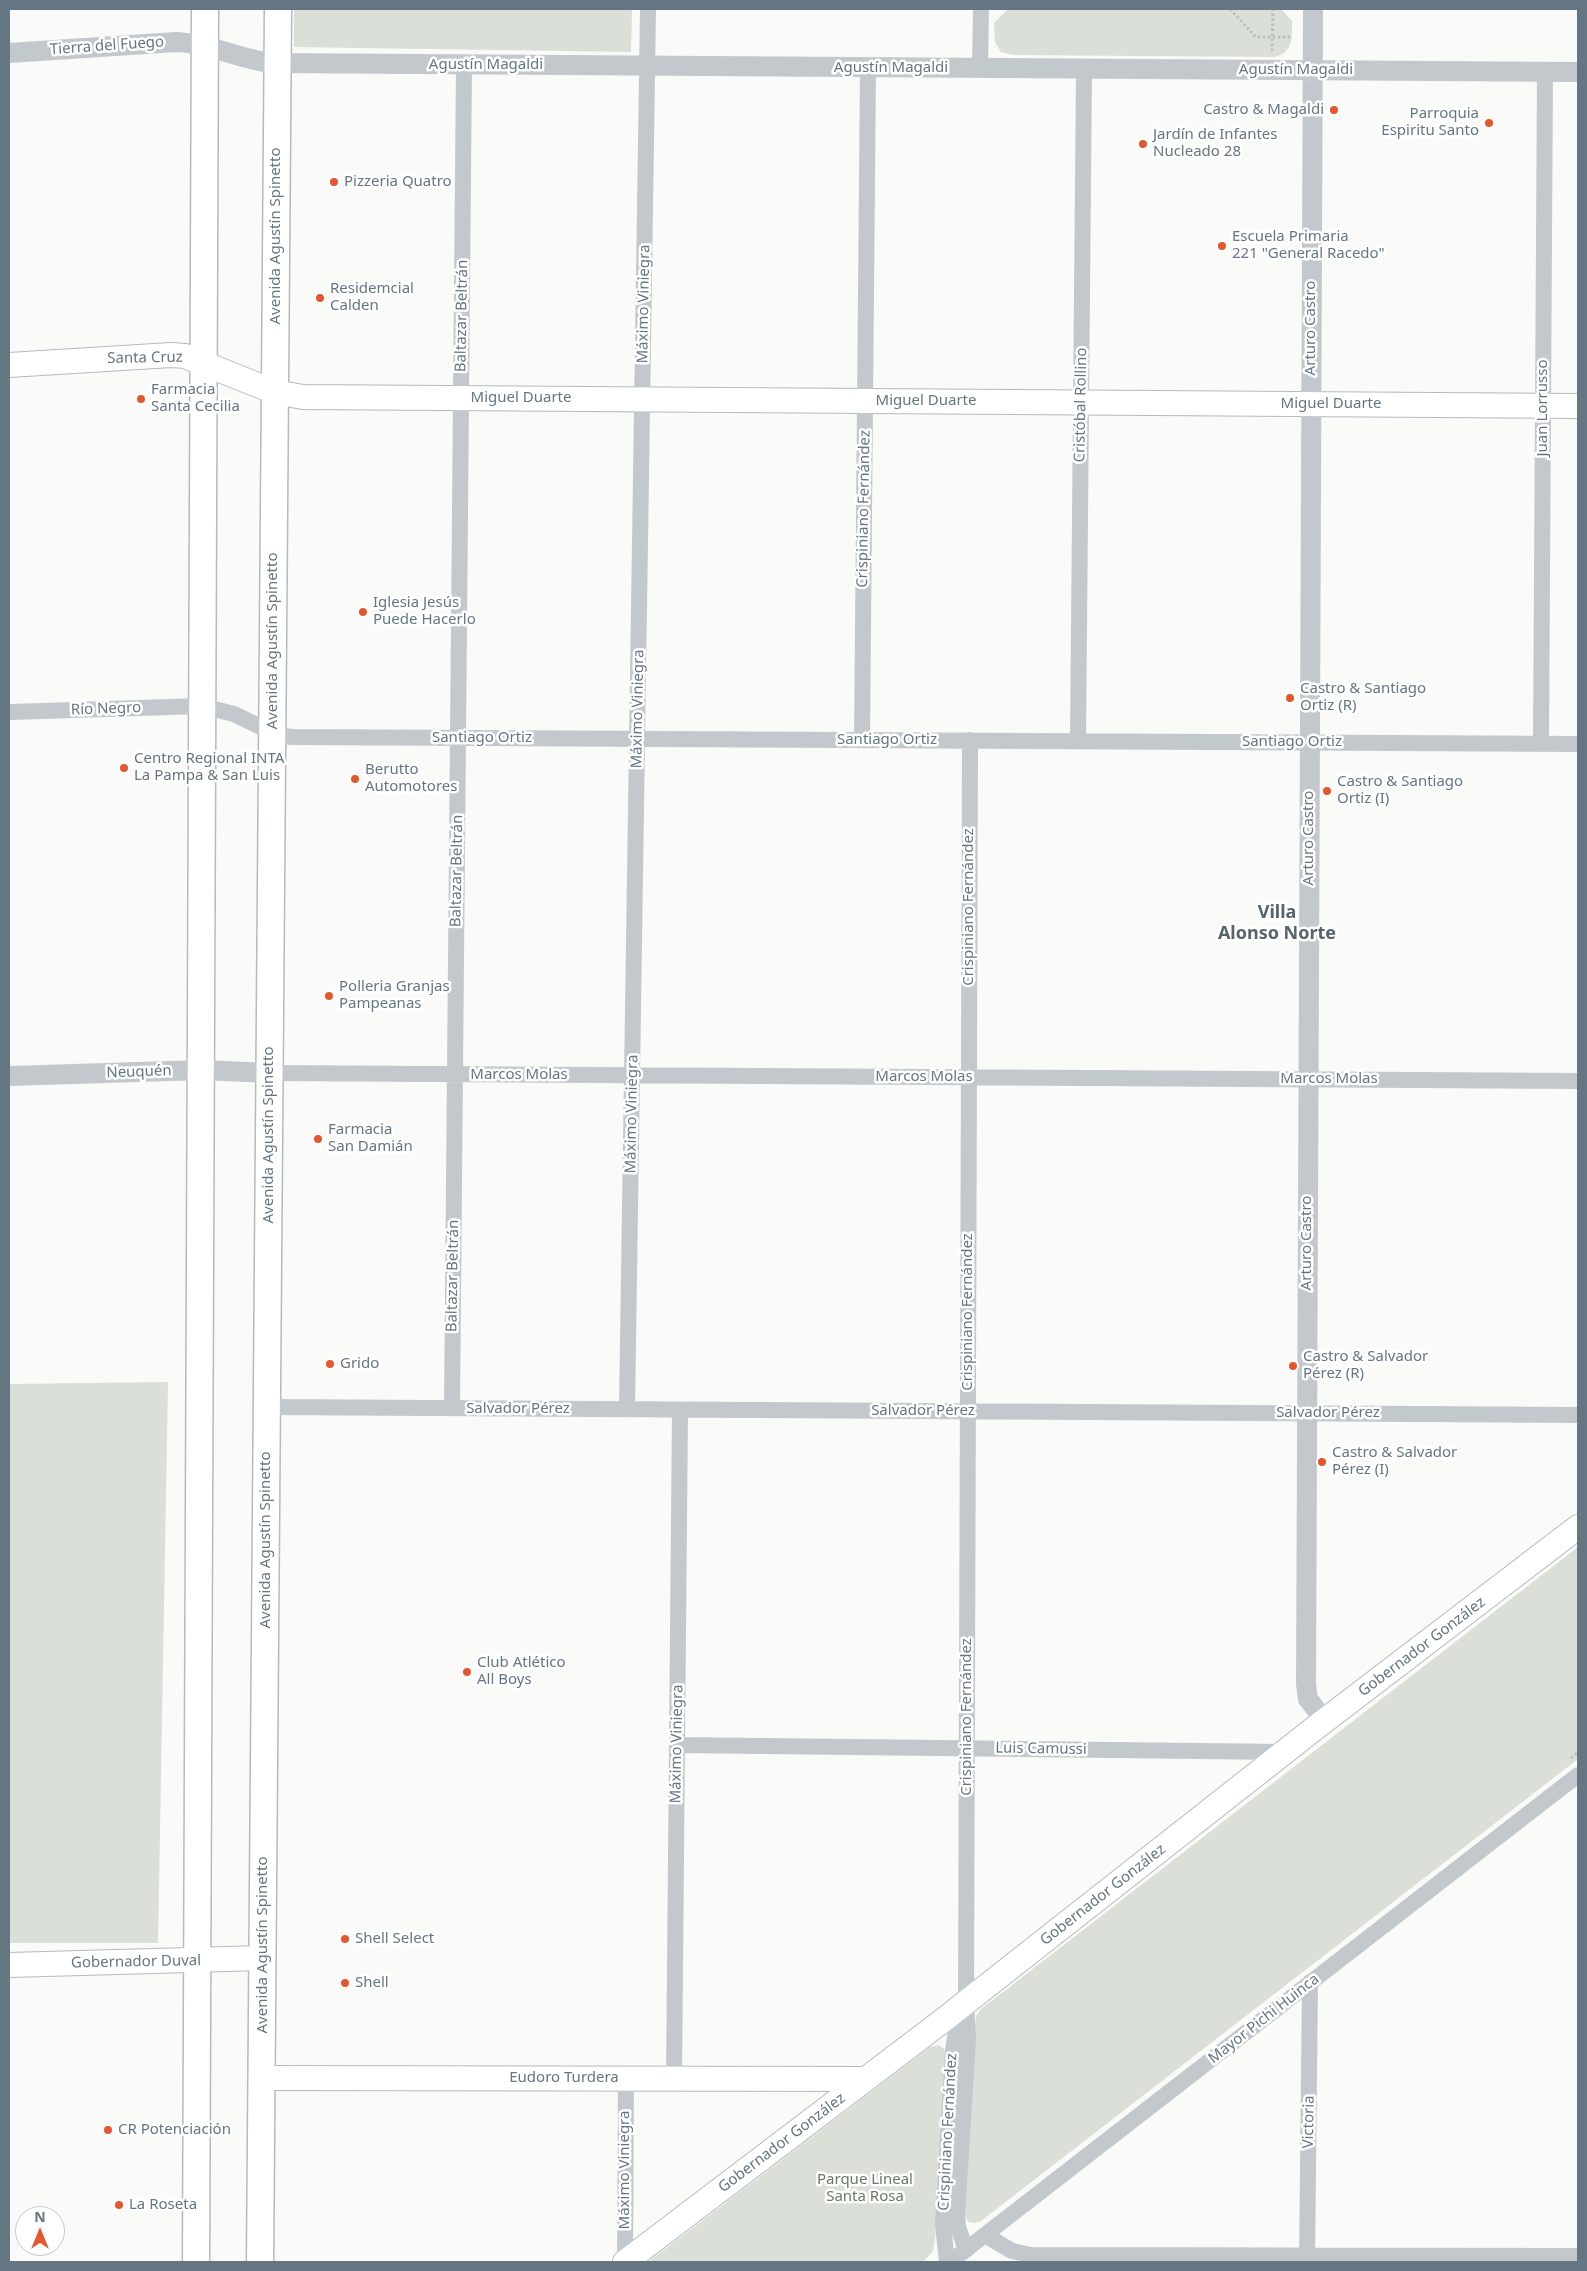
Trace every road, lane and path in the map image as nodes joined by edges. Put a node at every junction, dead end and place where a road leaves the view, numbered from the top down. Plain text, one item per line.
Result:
1 (205, 9) edge
2 (278, 9) edge
3 (648, 9) edge
4 (981, 9) edge
5 (1230, 9) edge
6 (1273, 9) edge
7 (1313, 9) edge
8 (1273, 37) junction
9 (1292, 38) dead end
10 (205, 46) junction
11 (9, 53) edge
12 (1272, 57) dead end
13 (278, 63) junction
14 (464, 64) junction
15 (647, 66) junction
16 (868, 68) junction
17 (980, 68) junction
18 (1084, 69) junction
19 (1312, 70) junction
20 (1545, 72) junction
21 (1578, 72) edge
22 (204, 362) junction
23 (9, 365) edge
24 (275, 392) junction
25 (461, 398) junction
26 (642, 399) junction
27 (865, 401) junction
28 (1081, 402) junction
29 (1310, 404) junction
30 (1543, 406) junction
31 (1578, 406) edge
32 (202, 706) junction
33 (9, 712) edge
34 (272, 733) junction
35 (458, 737) junction
36 (637, 738) junction
37 (862, 740) junction
38 (970, 740) junction
39 (1078, 741) junction
40 (1309, 742) junction
41 (1541, 744) junction
42 (1578, 744) edge
43 (201, 1070) junction
44 (269, 1073) junction
45 (455, 1074) junction
46 (9, 1076) edge
47 (632, 1076) junction
48 (969, 1077) junction
49 (1308, 1079) junction
50 (1578, 1081) edge
51 (267, 1407) junction
52 (452, 1408) junction
53 (627, 1409) junction
54 (680, 1410) junction
55 (968, 1412) junction
56 (1306, 1413) junction
57 (1578, 1415) edge
58 (1578, 1527) edge
59 (1325, 1721) junction
60 (677, 1745) junction
61 (966, 1748) junction
62 (1285, 1752) junction
63 (1578, 1775) edge
64 (262, 1958) junction
65 (198, 1960) junction
66 (9, 1965) edge
67 (1310, 1982) junction
68 (966, 2003) junction
69 (262, 2078) junction
70 (626, 2078) junction
71 (674, 2079) junction
72 (866, 2079) junction
73 (985, 2235) junction
74 (966, 2250) junction
75 (1578, 2256) edge
76 (1307, 2259) edge
77 (196, 2262) edge
78 (260, 2262) edge
79 (625, 2262) edge
80 (948, 2262) edge

1 - 10 main road
2 - 13 main road, Avenida Agustín Spinetto
3 - 15 street, Máximo Viniegra
4 - 17 street
5 - 8 path
6 - 8 path
7 - 19 street, Arturo Castro
8 - 9 path
8 - 12 path
10 - 11 street, Tierra del Fuego
10 - 13 street, Agustín Magaldi
10 - 22 main road
13 - 14 street, Agustín Magaldi
13 - 24 main road, Avenida Agustín Spinetto
14 - 15 street, Agustín Magaldi
14 - 25 street, Baltazar Beltrán
15 - 16 street, Agustín Magaldi
15 - 26 street, Máximo Viniegra
16 - 17 street, Agustín Magaldi
16 - 27 street, Crispiniano Fernández
17 - 18 street, Agustín Magaldi
18 - 19 street, Agustín Magaldi
18 - 28 street, Cristóbal Rollino
19 - 20 street, Agustín Magaldi
19 - 29 street, Arturo Castro
20 - 21 street, Agustín Magaldi
20 - 30 street, Juan Lorrusso
22 - 23 main road, Santa Cruz
22 - 24 main road, Santa Cruz
22 - 32 main road
24 - 25 main road, Miguel Duarte
24 - 34 main road, Avenida Agustín Spinetto
25 - 26 main road, Miguel Duarte
25 - 35 street, Baltazar Beltrán
26 - 27 main road, Miguel Duarte
26 - 36 street, Máximo Viniegra
27 - 28 main road, Miguel Duarte
27 - 37 street, Crispiniano Fernández
28 - 29 main road, Miguel Duarte
28 - 39 street, Cristóbal Rollino
29 - 30 main road, Miguel Duarte
29 - 40 street, Arturo Castro
30 - 31 main road, Miguel Duarte
30 - 41 street, Juan Lorrusso
32 - 33 street, Río Negro
32 - 34 street, Santiago Ortiz
32 - 43 main road
34 - 35 street, Santiago Ortiz
34 - 44 main road, Avenida Agustín Spinetto
35 - 36 street, Santiago Ortiz
35 - 45 street, Baltazar Beltrán
36 - 37 street, Santiago Ortiz
36 - 47 street, Máximo Viniegra
37 - 38 street, Santiago Ortiz
38 - 39 street, Santiago Ortiz
38 - 48 street, Crispiniano Fernández
39 - 40 street, Santiago Ortiz
40 - 41 street, Santiago Ortiz
40 - 49 street, Arturo Castro
41 - 42 street, Santiago Ortiz
43 - 44 street, Neuquén
43 - 46 street, Neuquén
43 - 65 main road
44 - 45 street, Marcos Molas
44 - 51 main road, Avenida Agustín Spinetto
45 - 47 street, Marcos Molas
45 - 52 street, Baltazar Beltrán
47 - 48 street, Marcos Molas
47 - 53 street, Máximo Viniegra
48 - 49 street, Marcos Molas
48 - 55 street, Crispiniano Fernández
49 - 50 street, Marcos Molas
49 - 56 street, Arturo Castro
51 - 52 street, Salvador Pérez
51 - 64 main road, Avenida Agustín Spinetto
52 - 53 street, Salvador Pérez
53 - 54 street, Salvador Pérez
54 - 55 street, Salvador Pérez
54 - 60 street, Máximo Viniegra
55 - 56 street, Salvador Pérez
55 - 61 street, Crispiniano Fernández
56 - 57 street, Salvador Pérez
56 - 59 street, Arturo Castro
58 - 59 main road, Gobernador González
59 - 62 main road, Gobernador González
60 - 61 street, Luis Camussi
60 - 71 street, Máximo Viniegra
61 - 62 street, Luis Camussi
61 - 68 street, Crispiniano Fernández
62 - 68 main road, Gobernador González
63 - 67 street, Mayor Pichi Huinca
64 - 65 main road, Gobernador Duval
64 - 69 main road, Avenida Agustín Spinetto
65 - 66 main road, Gobernador Duval
65 - 77 main road
67 - 73 street, Mayor Pichi Huinca
67 - 76 street, Victoria
68 - 72 main road, Gobernador González
68 - 74 street, Crispiniano Fernández
68 - 80 street, Crispiniano Fernández
69 - 70 main road, Eudoro Turdera
69 - 78 main road, Avenida Agustín Spinetto
70 - 71 main road, Eudoro Turdera
70 - 79 street, Máximo Viniegra
71 - 72 main road, Eudoro Turdera
72 - 79 main road, Gobernador González
73 - 74 street, Mayor Pichi Huinca
73 - 76 street
74 - 80 street, Mayor Pichi Huinca
75 - 76 street

